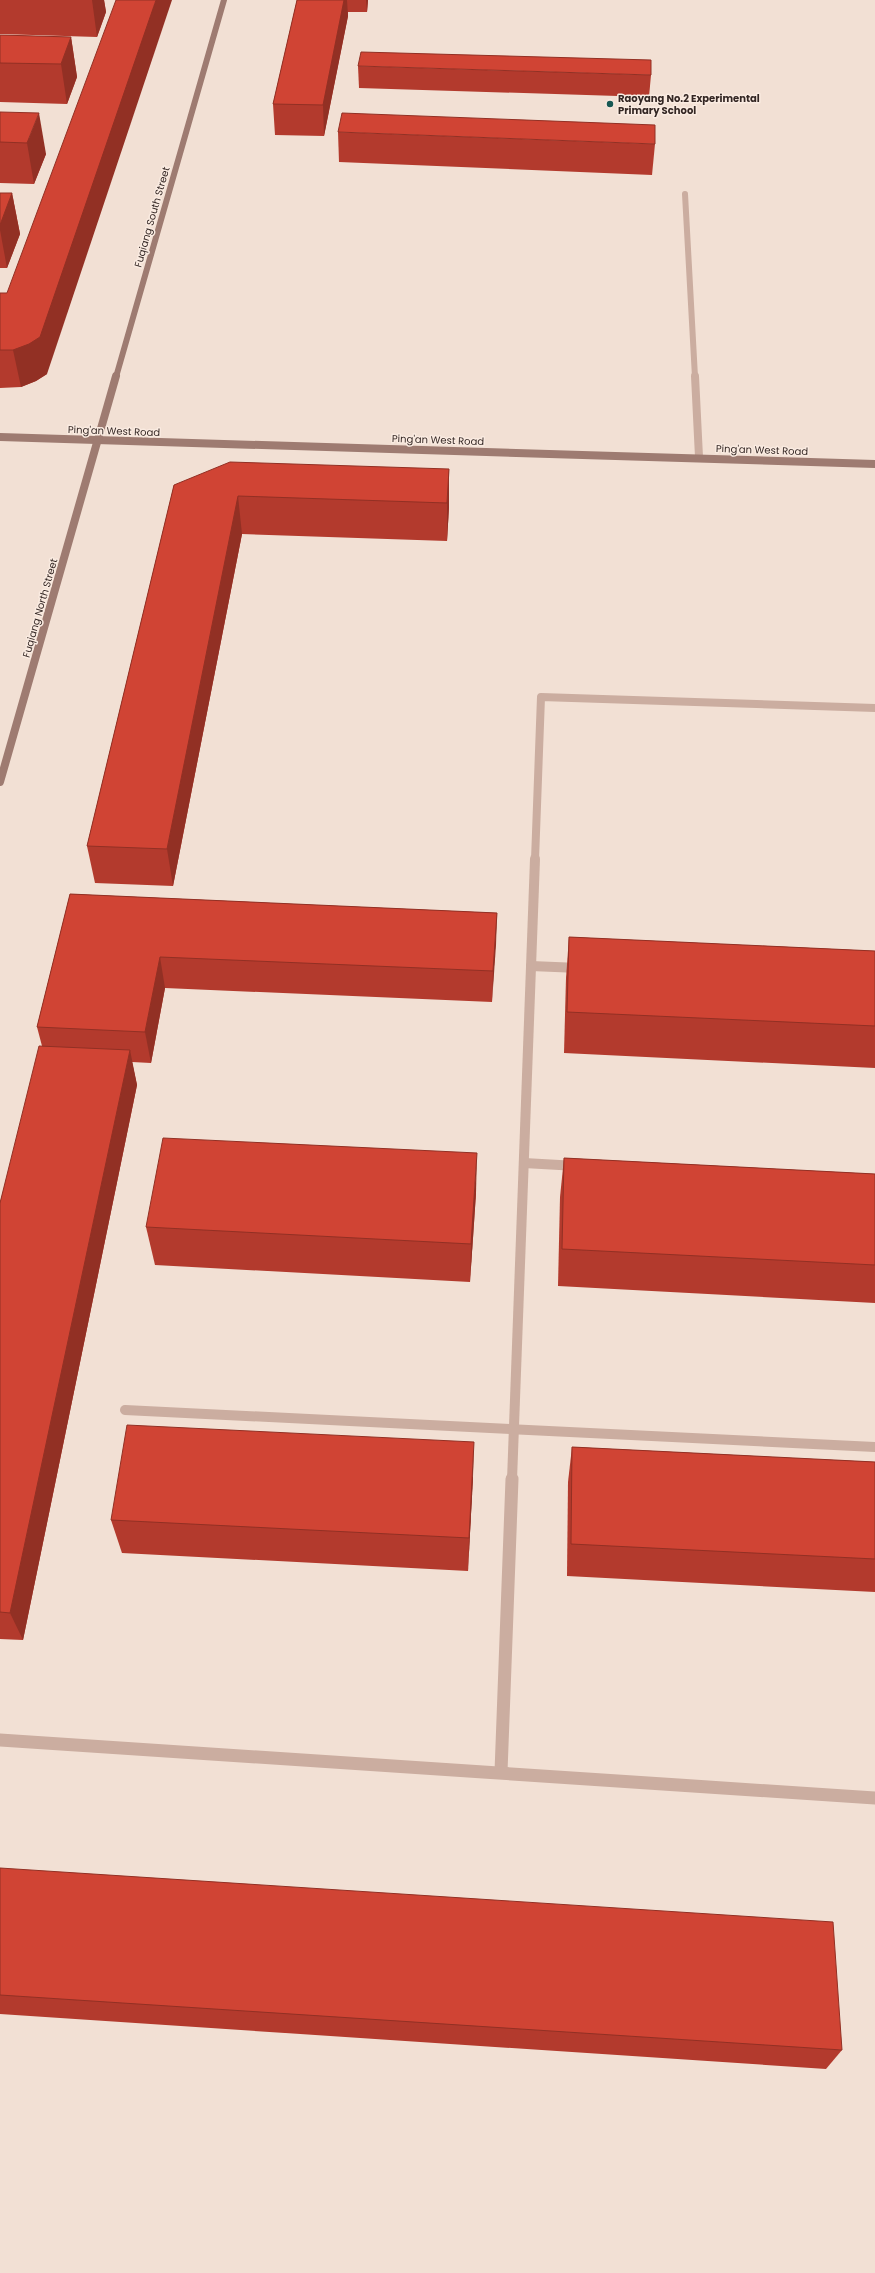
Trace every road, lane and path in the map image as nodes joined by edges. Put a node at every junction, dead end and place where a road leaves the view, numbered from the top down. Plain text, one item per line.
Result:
1 (224, 0) edge
2 (685, 194) dead end
3 (0, 437) edge
4 (98, 440) junction
5 (699, 458) junction
6 (875, 464) edge
7 (875, 708) edge
8 (0, 782) edge
9 (531, 966) junction
10 (585, 969) edge
11 (524, 1163) junction
12 (587, 1166) edge
13 (126, 1410) dead end
14 (514, 1430) junction
15 (875, 1447) edge
16 (0, 1740) edge
17 (501, 1772) junction
18 (875, 1798) edge

1 - 4 street, Fuqiang South Street
2 - 5 street
3 - 4 street, Ping'an West Road
4 - 5 street, Ping'an West Road
4 - 8 street, Fuqiang North Street
5 - 6 street, Ping'an West Road
7 - 9 street
9 - 10 street
9 - 11 street
11 - 12 street
11 - 14 street
13 - 14 street
14 - 15 street
14 - 17 street
16 - 17 street
17 - 18 street

